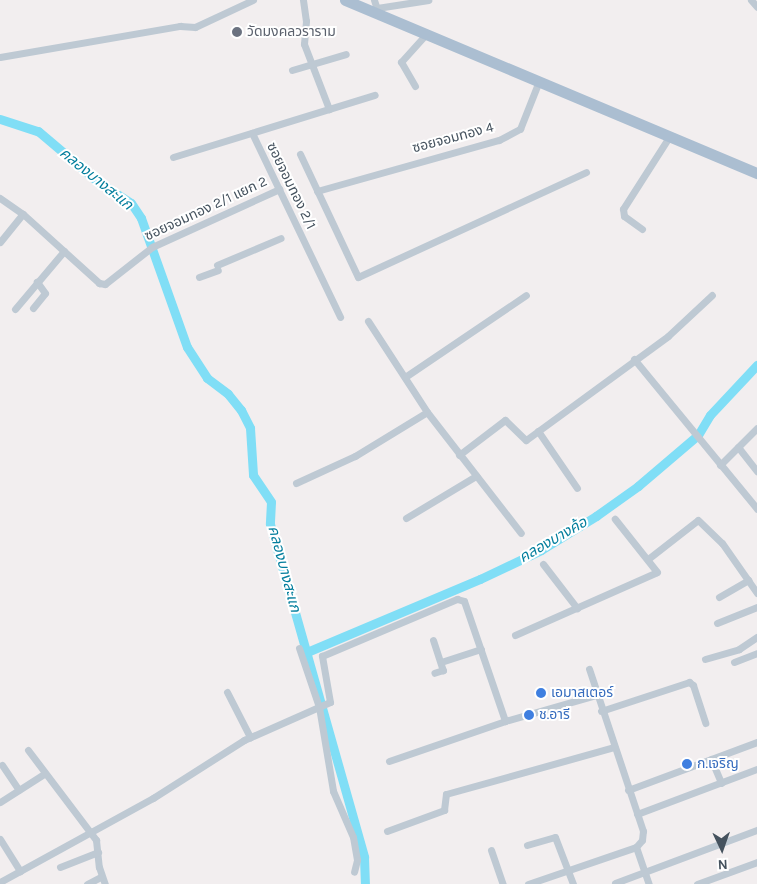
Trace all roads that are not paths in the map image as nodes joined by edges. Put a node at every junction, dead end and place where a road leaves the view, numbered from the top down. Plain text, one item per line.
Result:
1 (253, 0) edge
2 (304, 0) edge
3 (345, 0) edge
4 (374, 0) edge
5 (428, 0) edge
6 (751, 0) edge
7 (757, 7) edge
8 (378, 11) junction
9 (426, 34) junction
10 (346, 54) dead end
11 (0, 57) edge
12 (312, 63) junction
13 (292, 70) dead end
14 (539, 81) junction
15 (415, 86) dead end
16 (375, 95) dead end
17 (329, 109) junction
18 (252, 133) junction
19 (670, 137) junction
20 (300, 154) dead end
21 (173, 158) dead end
22 (586, 172) dead end
23 (757, 173) edge
24 (279, 189) junction
25 (317, 191) junction
26 (0, 198) edge
27 (23, 214) junction
28 (642, 229) dead end
29 (281, 238) dead end
30 (0, 242) edge
31 (64, 251) junction
32 (199, 277) dead end
33 (37, 282) junction
34 (526, 295) dead end
35 (712, 295) dead end
36 (33, 308) dead end
37 (14, 309) dead end
38 (340, 317) dead end
39 (368, 321) dead end
40 (634, 359) junction
41 (404, 377) junction
42 (427, 412) junction
43 (757, 428) edge
44 (538, 431) junction
45 (738, 447) junction
46 (458, 455) junction
47 (720, 465) junction
48 (757, 471) edge
49 (476, 476) junction
50 (296, 484) dead end
51 (577, 488) dead end
52 (757, 509) edge
53 (406, 518) dead end
54 (615, 519) dead end
55 (521, 533) dead end
56 (648, 559) junction
57 (543, 564) dead end
58 (749, 580) junction
59 (757, 594) edge
60 (719, 597) dead end
61 (577, 608) junction
62 (757, 608) edge
63 (717, 623) dead end
64 (515, 635) dead end
65 (757, 638) edge
66 (433, 640) dead end
67 (299, 648) dead end
68 (481, 649) junction
69 (757, 653) edge
70 (705, 659) dead end
71 (441, 662) junction
72 (734, 662) dead end
73 (589, 669) dead end
74 (434, 673) dead end
75 (227, 692) dead end
76 (596, 696) junction
77 (320, 707) junction
78 (601, 711) junction
79 (505, 720) junction
80 (705, 723) dead end
81 (250, 737) junction
82 (757, 742) edge
83 (614, 747) junction
84 (28, 750) dead end
85 (711, 759) junction
86 (389, 761) dead end
87 (2, 765) dead end
88 (757, 770) edge
89 (44, 774) junction
90 (722, 783) junction
91 (19, 790) junction
92 (628, 790) junction
93 (0, 802) edge
94 (637, 814) junction
95 (90, 830) junction
96 (757, 830) edge
97 (387, 831) dead end
98 (0, 840) edge
99 (527, 845) dead end
100 (636, 846) junction
101 (490, 850) dead end
102 (98, 852) junction
103 (757, 862) edge
104 (60, 868) dead end
105 (568, 870) junction
106 (20, 871) junction
107 (354, 872) dead end
108 (644, 872) junction
109 (103, 881) edge
110 (0, 882) edge
111 (615, 883) edge
112 (87, 884) edge
113 (503, 884) edge
114 (528, 884) edge
115 (573, 884) edge
116 (649, 884) edge
117 (697, 884) edge

1 - 11 street
2 - 12 street
3 - 8 main road
4 - 8 street
5 - 8 street
6 - 7 street
8 - 9 main road
9 - 14 main road
9 - 15 street
10 - 12 street
12 - 13 street
12 - 17 street
14 - 19 main road
14 - 25 street, ซอยจอมทอง 4
16 - 17 street, ซอยจอมทอง 2/1
17 - 18 street, ซอยจอมทอง 2/1
18 - 21 street
18 - 24 street, ซอยจอมทอง 2/1
19 - 23 main road
19 - 28 street
20 - 25 street
22 - 25 street
24 - 31 street, ซอยจอมทอง 2/1 แยก 2
24 - 38 street, ซอยจอมทอง 2/1
26 - 27 street
27 - 30 street
27 - 31 street
29 - 32 street
31 - 33 street
33 - 36 street
33 - 37 street
34 - 41 street
35 - 40 street
39 - 41 street
40 - 44 street
40 - 47 street
41 - 42 street
42 - 46 street
42 - 50 street
43 - 45 street
44 - 46 street
44 - 51 street
45 - 47 street
45 - 48 street
46 - 49 street
47 - 52 street
49 - 53 street
49 - 55 street
54 - 56 street
56 - 58 street
56 - 61 street
57 - 61 street
58 - 59 street
58 - 60 street
61 - 64 street
62 - 63 street
65 - 70 street
66 - 71 street
67 - 77 street
68 - 71 street
68 - 77 street
68 - 79 street
69 - 72 street
71 - 74 street
73 - 76 street
75 - 81 street
76 - 78 street
76 - 79 street
77 - 81 street
77 - 107 street
78 - 80 street
78 - 83 street
79 - 86 street
81 - 95 street
82 - 85 street
83 - 92 street
83 - 97 street
84 - 89 street
85 - 90 street
85 - 92 street
87 - 91 street
88 - 90 street
89 - 91 street
89 - 95 street
90 - 94 street
91 - 93 street
92 - 94 street
94 - 100 street
95 - 102 street
95 - 106 street
96 - 108 street
98 - 106 street
99 - 105 street
100 - 105 street
100 - 108 street
101 - 113 street
102 - 104 street
102 - 109 street
103 - 117 street
105 - 114 street
105 - 115 street
106 - 110 street
108 - 111 street
108 - 116 street
109 - 112 street

